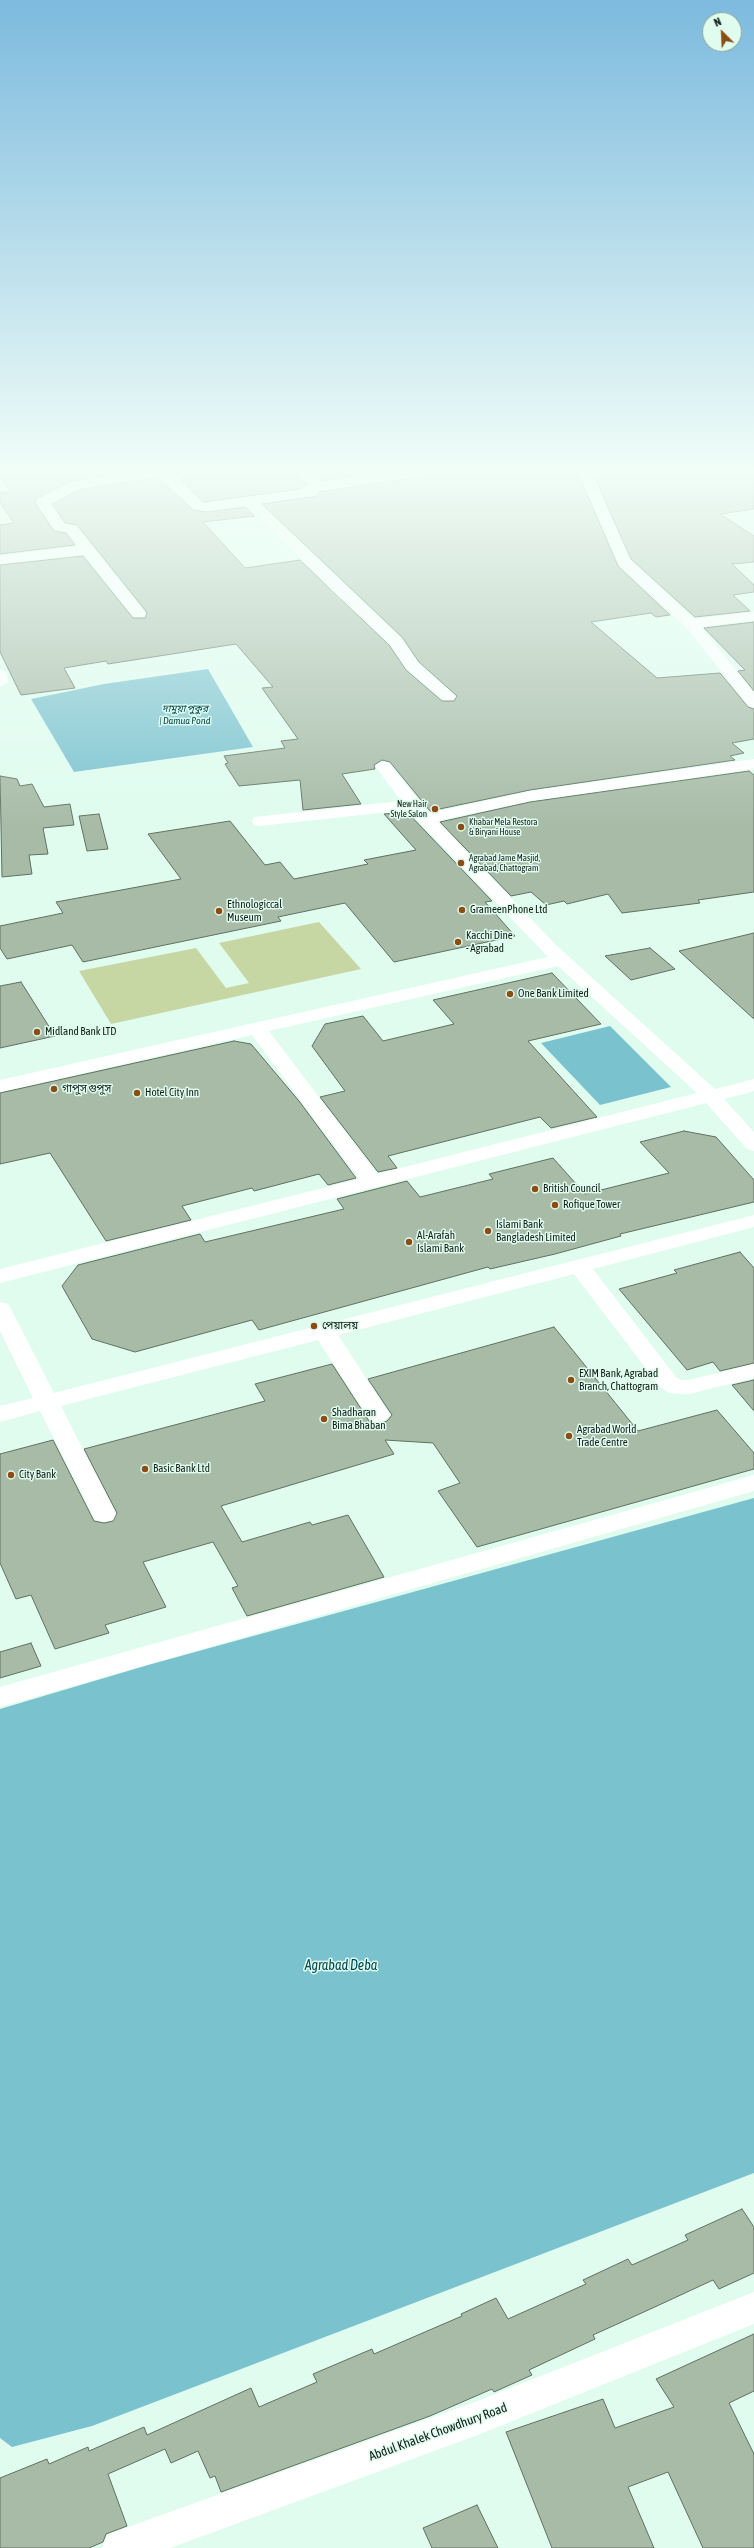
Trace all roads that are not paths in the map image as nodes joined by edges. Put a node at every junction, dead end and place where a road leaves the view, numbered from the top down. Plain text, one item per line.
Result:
1 (120, 590) edge
2 (340, 590) edge
3 (654, 590) edge
4 (139, 614) dead end
5 (754, 616) edge
6 (691, 624) junction
7 (0, 674) edge
8 (0, 682) edge
9 (448, 697) dead end
10 (754, 703) edge
11 (754, 764) edge
12 (383, 766) dead end
13 (412, 805) junction
14 (425, 819) junction
15 (260, 821) dead end
16 (556, 955) junction
17 (258, 1030) junction
18 (0, 1074) edge
19 (754, 1085) edge
20 (0, 1086) edge
21 (710, 1095) junction
22 (754, 1144) edge
23 (372, 1181) junction
24 (754, 1221) edge
25 (579, 1266) junction
26 (0, 1276) edge
27 (0, 1310) edge
28 (324, 1331) junction
29 (754, 1371) edge
30 (47, 1402) junction
31 (0, 1414) edge
32 (378, 1415) dead end
33 (754, 1483) edge
34 (104, 1514) dead end
35 (0, 1697) edge
36 (754, 2308) edge
37 (120, 2548) edge

1 - 4 street
2 - 9 street
3 - 6 street
5 - 6 street
6 - 10 street
7 - 8 street
11 - 14 street
12 - 13 street
13 - 14 street
13 - 15 street
14 - 16 street
16 - 17 street
16 - 18 street
16 - 21 street
17 - 20 street
17 - 23 street
19 - 21 street
21 - 22 street
21 - 23 street
23 - 26 street
24 - 25 street
25 - 28 street
25 - 29 street
27 - 30 street
28 - 30 street
28 - 32 street
30 - 31 street
30 - 34 street
33 - 35 street
36 - 37 street, Abdul Khalek Chowdhury Road

